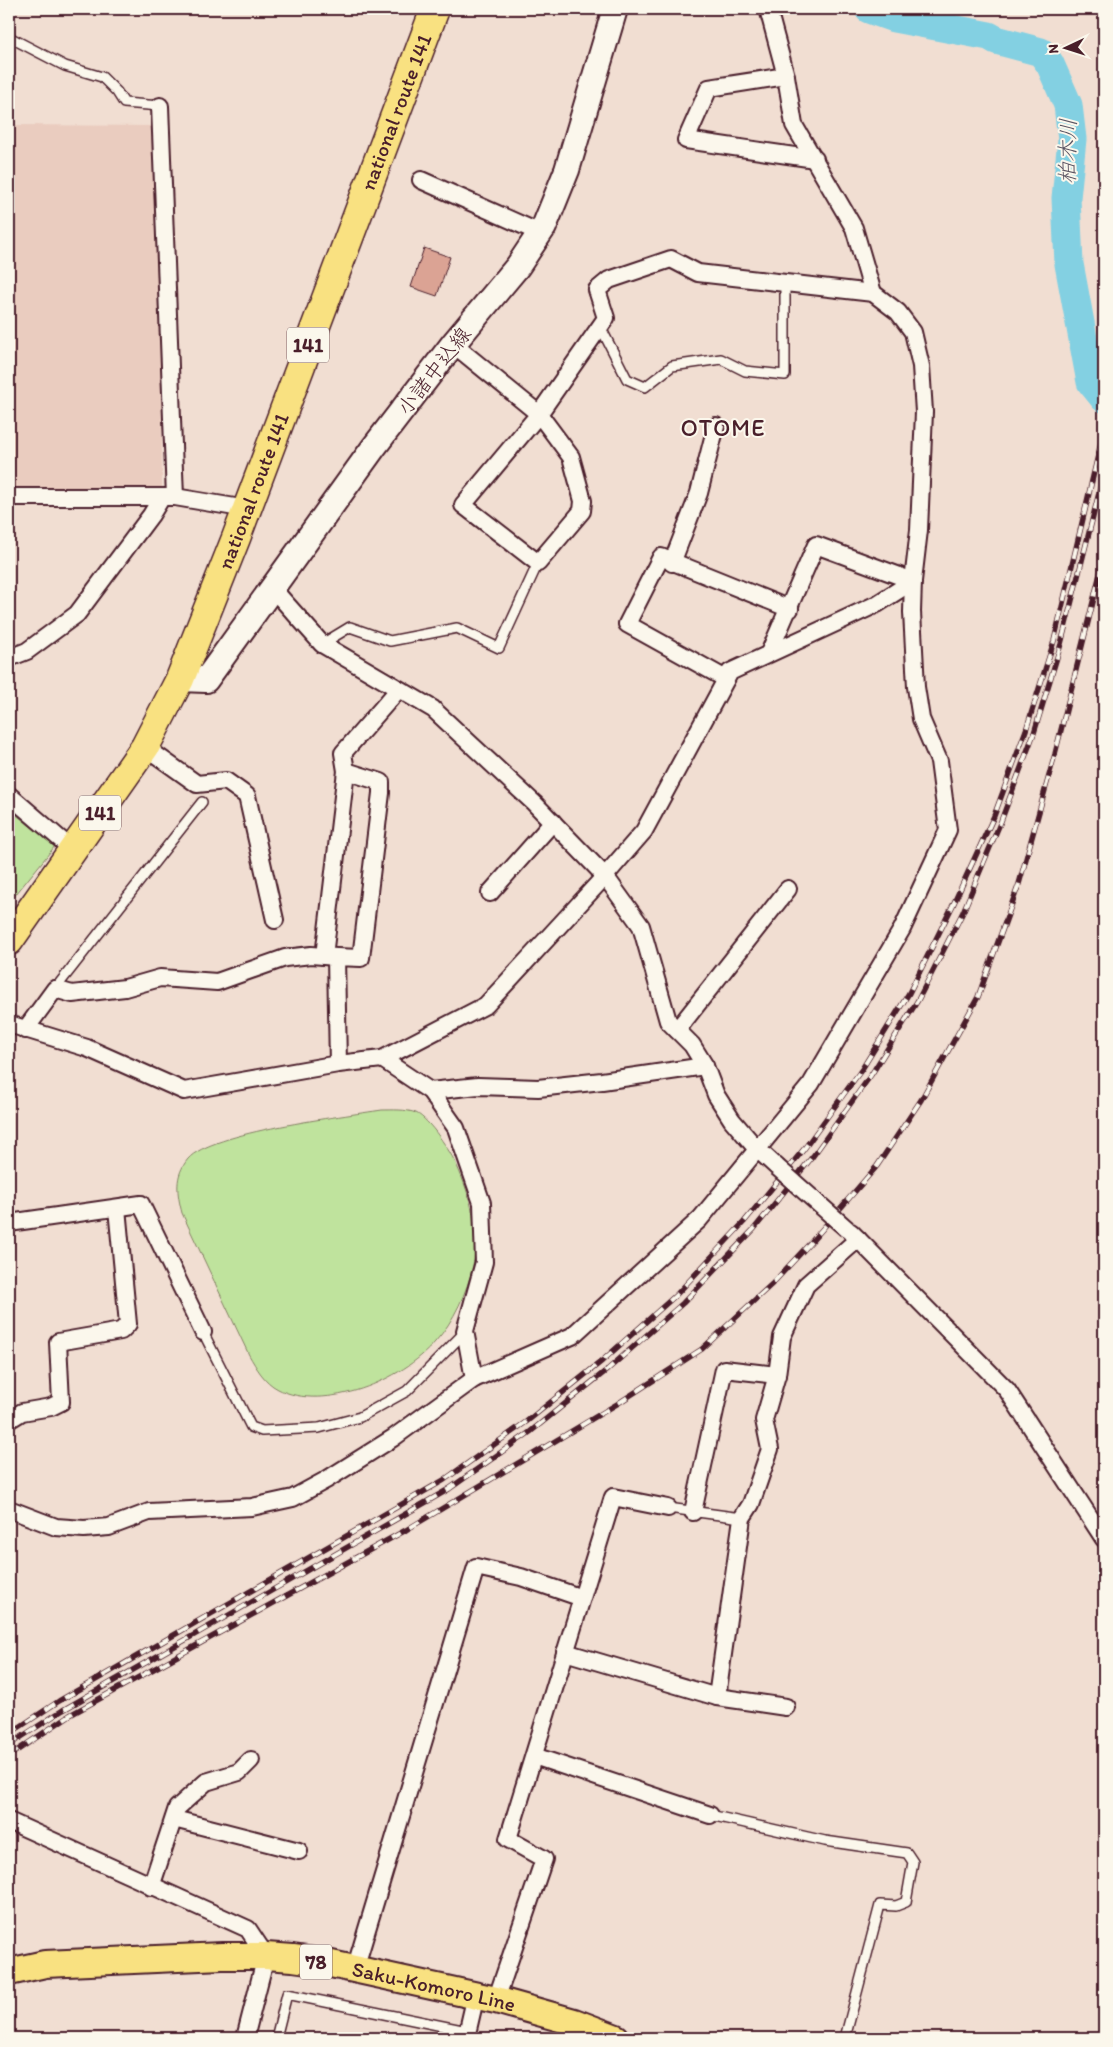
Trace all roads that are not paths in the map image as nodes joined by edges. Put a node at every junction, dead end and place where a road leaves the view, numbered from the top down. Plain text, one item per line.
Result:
1 (435, 9) edge
2 (615, 9) edge
3 (768, 9) edge
4 (9, 37) edge
5 (786, 76) junction
6 (160, 106) joint
7 (815, 159) junction
8 (421, 180) dead end
9 (540, 233) junction
10 (785, 283) junction
11 (874, 293) junction
12 (600, 326) junction
13 (453, 344) junction
14 (539, 414) junction
15 (716, 426) dead end
16 (168, 497) junction
17 (9, 498) edge
18 (247, 509) junction
19 (538, 563) junction
20 (672, 563) junction
21 (912, 581) junction
22 (274, 589) junction
23 (790, 609) junction
24 (322, 644) junction
25 (769, 654) junction
26 (9, 658) edge
27 (180, 679) junction
28 (726, 679) junction
29 (398, 690) junction
30 (146, 747) junction
31 (346, 771) junction
32 (9, 795) edge
33 (202, 802) dead end
34 (552, 822) junction
35 (74, 851) junction
36 (605, 876) junction
37 (788, 890) dead end
38 (490, 893) dead end
39 (275, 920) dead end
40 (9, 941) edge
41 (330, 956) junction
42 (55, 988) junction
43 (9, 1024) edge
44 (25, 1030) junction
45 (676, 1030) junction
46 (382, 1059) junction
47 (338, 1064) junction
48 (705, 1066) junction
49 (430, 1091) junction
50 (756, 1148) junction
51 (117, 1208) junction
52 (9, 1223) edge
53 (852, 1234) junction
54 (465, 1331) junction
55 (203, 1332) joint
56 (777, 1375) junction
57 (474, 1379) junction
58 (9, 1420) edge
59 (668, 1508) joint
60 (9, 1509) edge
61 (693, 1512) junction
62 (742, 1518) junction
63 (1102, 1532) edge
64 (582, 1598) junction
65 (565, 1652) junction
66 (716, 1697) junction
67 (786, 1707) dead end
68 (534, 1756) junction
69 (251, 1760) dead end
70 (710, 1815) joint
71 (174, 1819) junction
72 (9, 1821) edge
73 (299, 1850) dead end
74 (151, 1887) junction
75 (266, 1956) junction
76 (355, 1970) junction
77 (9, 1972) edge
78 (486, 1998) junction
79 (466, 2035) edge
80 (245, 2038) edge
81 (276, 2038) edge
82 (616, 2038) edge
83 (845, 2038) edge

1 - 18 highway, national route 141 / 141
2 - 9 main road, 小諸中込線
3 - 5 street
4 - 6 lane
5 - 7 street
5 - 7 street
6 - 16 street
7 - 11 street
8 - 9 street
9 - 13 main road, 小諸中込線
10 - 11 street
10 - 12 street
10 - 12 lane
11 - 21 street
12 - 14 street
13 - 14 street
13 - 22 main road, 小諸中込線
14 - 19 street
14 - 19 street
15 - 20 street
16 - 17 street
16 - 18 street
16 - 26 street
18 - 27 highway, national route 141 / 141
19 - 24 lane
20 - 23 street
20 - 28 street
21 - 23 street
21 - 25 street
21 - 50 street
22 - 24 street
22 - 27 main road, 小諸中込線
23 - 25 street
24 - 29 street
25 - 28 street
27 - 30 highway, national route 141 / 141
28 - 36 street
29 - 31 street
29 - 34 street
30 - 35 highway, national route 141 / 141
30 - 39 street
31 - 41 street
31 - 41 street
32 - 35 street
33 - 42 lane
34 - 36 street
34 - 38 street
35 - 40 highway, national route 141 / 141
36 - 45 street
36 - 46 street
37 - 45 street
41 - 42 street
41 - 47 street
42 - 44 street
43 - 44 street
44 - 47 street
45 - 48 street
46 - 47 street
46 - 49 street
48 - 49 street
48 - 50 street
49 - 54 street
50 - 53 street, bridge
50 - 57 street
51 - 52 street
51 - 55 street
51 - 58 street
53 - 56 street
53 - 63 street
54 - 55 lane
54 - 57 street
56 - 61 street
56 - 62 street
57 - 60 street
59 - 61 lane
59 - 64 street
61 - 62 lane
62 - 66 street
64 - 65 street
64 - 76 street
65 - 66 street
65 - 68 street
66 - 67 street
68 - 70 street
68 - 78 street
69 - 71 street
70 - 83 lane
71 - 73 street
71 - 74 street
72 - 74 street
74 - 75 street
75 - 76 main road, Saku-Komoro Line / 78
75 - 77 main road, Saku-Komoro Line / 78
75 - 80 street
76 - 78 main road, Saku-Komoro Line / 78
78 - 79 street
78 - 82 main road, Saku-Komoro Line / 78
79 - 81 lane

